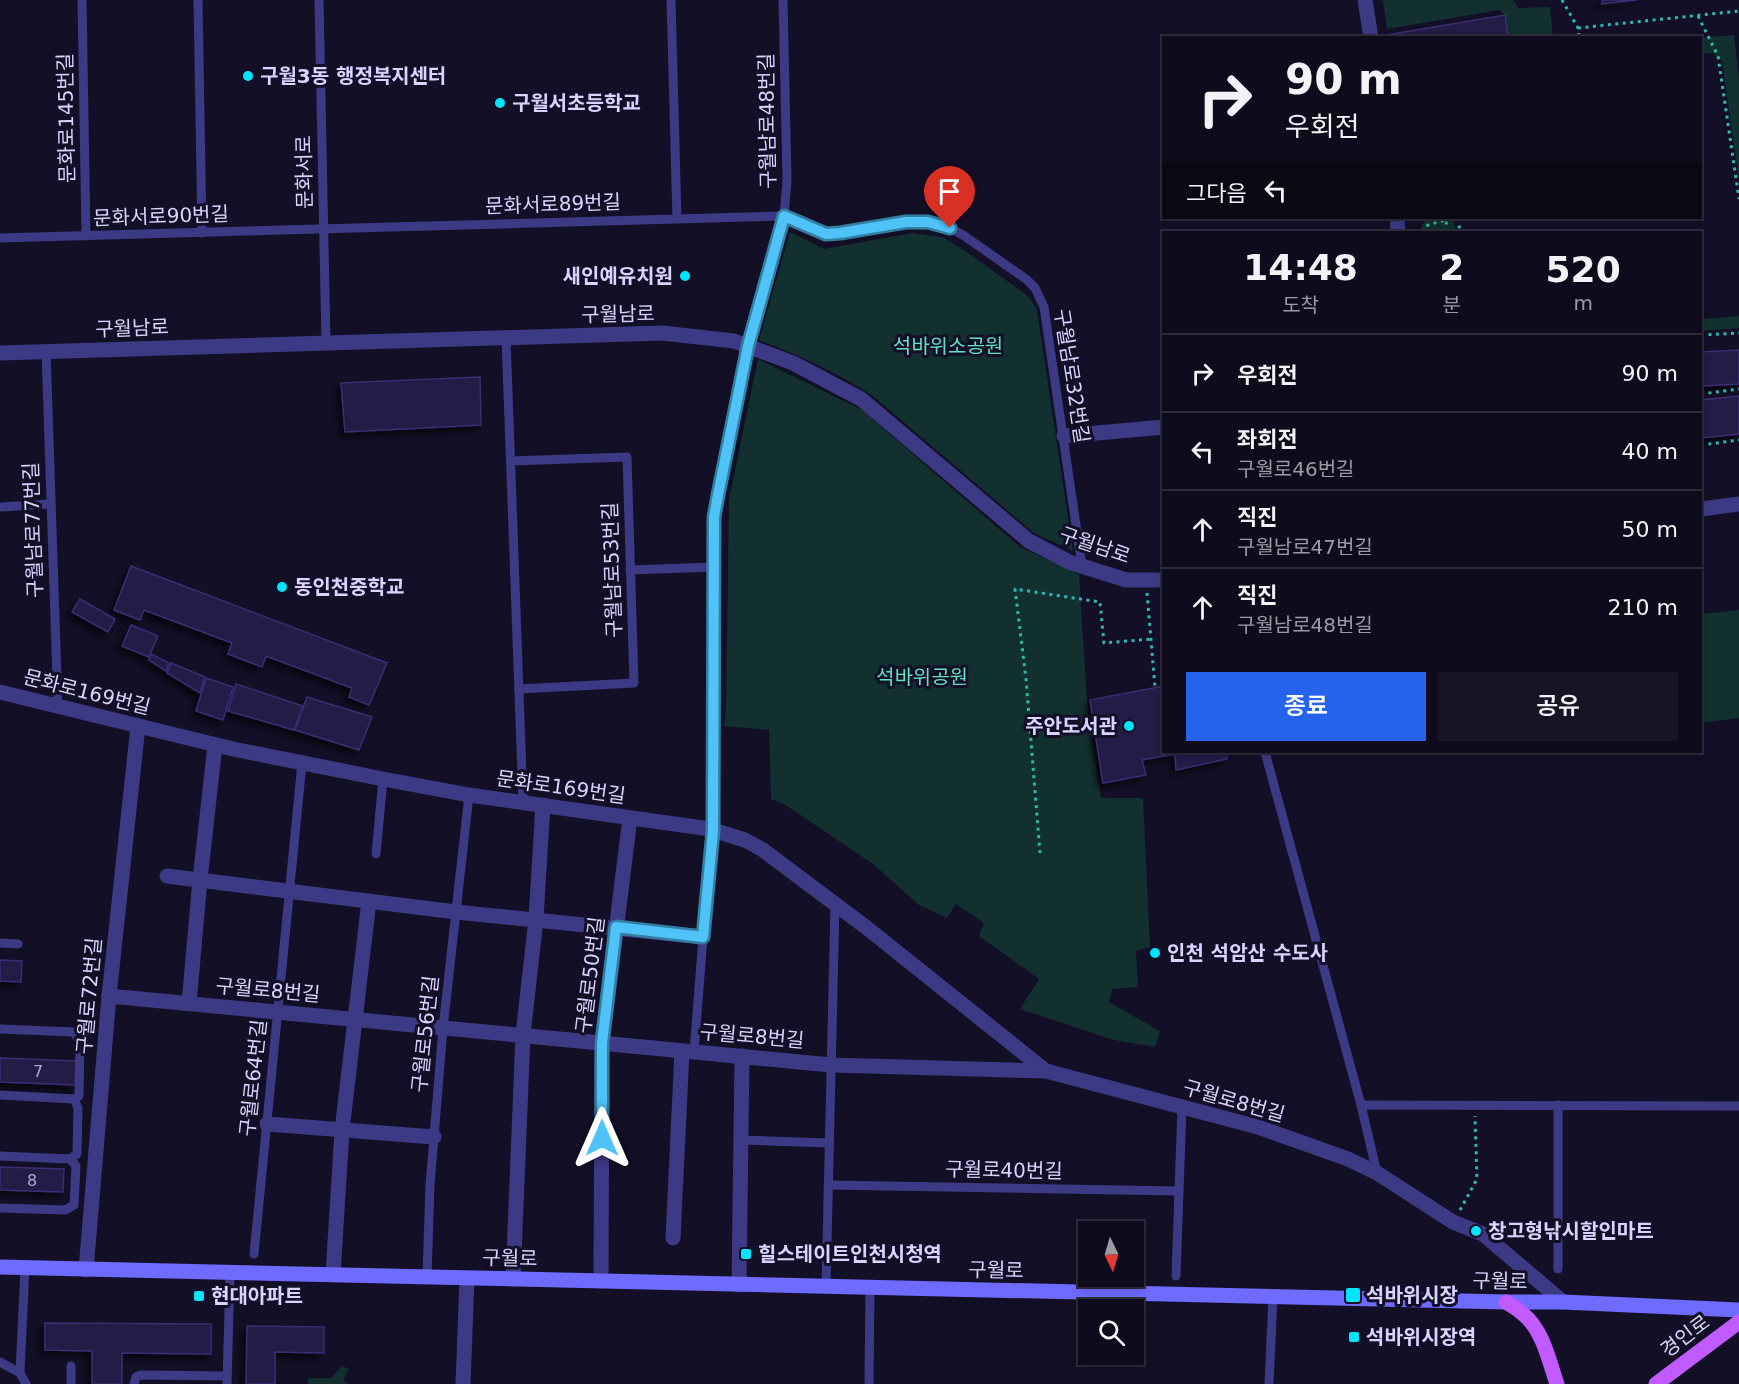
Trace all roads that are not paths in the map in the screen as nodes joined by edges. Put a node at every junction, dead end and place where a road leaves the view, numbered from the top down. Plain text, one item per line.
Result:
1 (82, 0) edge
2 (198, 0) edge
3 (319, 0) edge
4 (671, 0) edge
5 (783, 0) edge
6 (1365, 0) edge
7 (1371, 36) edge
8 (784, 216) junction
9 (677, 219) junction
10 (323, 229) junction
11 (202, 233) junction
12 (86, 236) junction
13 (0, 238) edge
14 (506, 338) junction
15 (326, 343) junction
16 (748, 346) junction
17 (46, 351) junction
18 (0, 353) edge
19 (1162, 427) edge
20 (1064, 436) junction
21 (511, 461) junction
22 (50, 504) junction
23 (1739, 504) edge
24 (0, 507) edge
25 (1702, 509) edge
26 (1082, 566) junction
27 (714, 567) junction
28 (630, 570) junction
29 (1162, 580) edge
30 (519, 689) junction
31 (0, 692) edge
32 (58, 708) junction
33 (138, 726) junction
34 (215, 745) junction
35 (1265, 753) edge
36 (302, 763) junction
37 (383, 779) junction
38 (469, 795) junction
39 (523, 802) junction
40 (543, 805) junction
41 (630, 818) junction
42 (713, 831) junction
43 (376, 854) dead end
44 (167, 876) dead end
45 (200, 880) junction
46 (290, 891) junction
47 (369, 901) junction
48 (835, 904) junction
49 (456, 912) junction
50 (536, 919) junction
51 (616, 927) junction
52 (703, 937) junction
53 (0, 943) edge
54 (18, 944) dead end
55 (109, 996) junction
56 (189, 1003) junction
57 (278, 1012) junction
58 (355, 1019) junction
59 (443, 1028) junction
60 (0, 1029) edge
61 (523, 1035) junction
62 (602, 1043) junction
63 (688, 1051) junction
64 (742, 1056) junction
65 (831, 1065) junction
66 (1046, 1071) junction
67 (0, 1095) edge
68 (74, 1100) junction
69 (1361, 1105) junction
70 (1558, 1105) junction
71 (1739, 1106) edge
72 (1182, 1107) junction
73 (267, 1124) junction
74 (342, 1130) junction
75 (434, 1137) junction
76 (741, 1140) junction
77 (829, 1143) junction
78 (0, 1156) edge
79 (70, 1159) junction
80 (1377, 1173) junction
81 (828, 1185) junction
82 (1179, 1191) junction
83 (0, 1208) edge
84 (673, 1238) dead end
85 (254, 1254) dead end
86 (0, 1268) edge
87 (25, 1268) junction
88 (1558, 1269) dead end
89 (86, 1270) junction
90 (230, 1273) junction
91 (333, 1275) junction
92 (1176, 1276) dead end
93 (427, 1277) junction
94 (467, 1278) junction
95 (513, 1279) junction
96 (600, 1281) junction
97 (739, 1285) junction
98 (826, 1287) junction
99 (870, 1288) junction
100 (1273, 1297) junction
101 (1506, 1302) junction
102 (1563, 1302) junction
103 (1739, 1310) edge
104 (1739, 1322) edge
105 (0, 1362) edge
106 (71, 1366) dead end
107 (20, 1373) junction
108 (184, 1380) edge
109 (227, 1380) edge
110 (26, 1384) edge
111 (71, 1384) edge
112 (134, 1384) edge
113 (463, 1384) edge
114 (869, 1384) edge
115 (1269, 1384) edge
116 (1557, 1384) edge
117 (1656, 1384) edge

1 - 12 lane, 문화로145번길
2 - 11 lane
3 - 10 lane, 문화서로
4 - 9 lane
5 - 8 lane, 구월남로48번길
6 - 7 street
8 - 9 lane, 문화서로89번길
8 - 16 lane, 구월남로48번길
8 - 20 lane, 구월남로32번길
9 - 10 lane, 문화서로89번길
10 - 11 lane, 문화서로90번길
10 - 15 lane, 문화서로
11 - 12 lane, 문화서로90번길
12 - 13 lane, 문화서로90번길
14 - 15 street, 구월남로
14 - 16 street, 구월남로
14 - 21 lane
15 - 17 street, 구월남로
16 - 26 street, 구월남로
16 - 27 lane, 구월남로48번길
17 - 18 street, 구월남로
17 - 22 lane, 구월남로77번길
19 - 20 street
20 - 26 lane, 구월남로32번길
21 - 28 lane, 구월남로53번길
21 - 30 lane
22 - 24 lane
22 - 32 lane, 구월남로77번길
23 - 25 street
26 - 29 street, 구월남로
27 - 28 lane
27 - 42 lane, 구월남로48번길
28 - 30 lane, 구월남로53번길
30 - 39 lane
31 - 32 street, 문화로169번길
32 - 33 street, 문화로169번길
33 - 34 street, 문화로169번길
33 - 55 street, 구월로72번길
34 - 36 street, 문화로169번길
34 - 45 street
35 - 69 lane
36 - 37 street, 문화로169번길
36 - 46 lane, 구월로64번길
37 - 38 street, 문화로169번길
37 - 43 lane
38 - 39 street, 문화로169번길
38 - 49 lane, 구월로56번길
39 - 40 street, 문화로169번길
40 - 41 street, 문화로169번길
40 - 50 street
41 - 42 street, 문화로169번길
41 - 51 street, 구월로50번길
42 - 48 street, 문화로169번길
42 - 52 lane, 구월남로48번길
44 - 45 street
45 - 46 street
45 - 56 street
46 - 47 street
46 - 57 lane, 구월로64번길
47 - 49 street
47 - 58 street
48 - 65 lane
48 - 66 street, 문화로169번길
49 - 50 street
49 - 59 lane, 구월로56번길
50 - 51 street
50 - 61 street
51 - 52 street
51 - 62 street, 구월로50번길
52 - 63 lane, 구월남로48번길
53 - 54 lane
55 - 56 street, 구월로8번길
55 - 89 street, 구월로72번길
56 - 57 street, 구월로8번길
57 - 58 street, 구월로8번길
57 - 73 lane, 구월로64번길
58 - 59 street, 구월로8번길
58 - 74 street
59 - 61 street, 구월로8번길
59 - 75 lane, 구월로56번길
60 - 68 lane
61 - 62 street, 구월로8번길
61 - 95 street
62 - 63 street, 구월로8번길
62 - 96 street, 구월로50번길
63 - 64 street, 구월로8번길
63 - 84 street
64 - 65 street, 구월로8번길
64 - 76 street
65 - 66 street, 구월로8번길
65 - 77 lane
66 - 72 street, 구월로8번길
67 - 68 lane
68 - 79 lane
69 - 70 lane
69 - 80 lane
70 - 71 lane
70 - 88 lane
72 - 80 street, 구월로8번길
72 - 82 lane
73 - 74 street
73 - 85 lane, 구월로64번길
74 - 75 street
74 - 91 street
75 - 93 lane, 구월로56번길
76 - 77 lane
76 - 97 street
77 - 81 lane
78 - 79 lane
79 - 83 lane
80 - 102 street, 구월로8번길
81 - 82 lane, 구월로40번길
81 - 98 lane
82 - 92 lane
86 - 87 main road, 구월로
87 - 89 main road, 구월로
87 - 107 lane
89 - 90 main road, 구월로
90 - 91 main road, 구월로
90 - 109 lane
91 - 93 main road, 구월로
93 - 94 main road, 구월로
94 - 95 main road, 구월로
94 - 113 street
95 - 96 main road, 구월로
96 - 97 main road, 구월로
97 - 98 main road, 구월로
98 - 99 main road, 구월로
99 - 100 main road, 구월로
99 - 114 lane
100 - 101 main road, 구월로
100 - 115 lane
101 - 102 main road, 구월로
101 - 116 main road
102 - 103 main road, 구월로
104 - 117 main road, 경인로
105 - 107 lane
106 - 111 lane
107 - 110 lane
108 - 109 lane
108 - 112 lane

